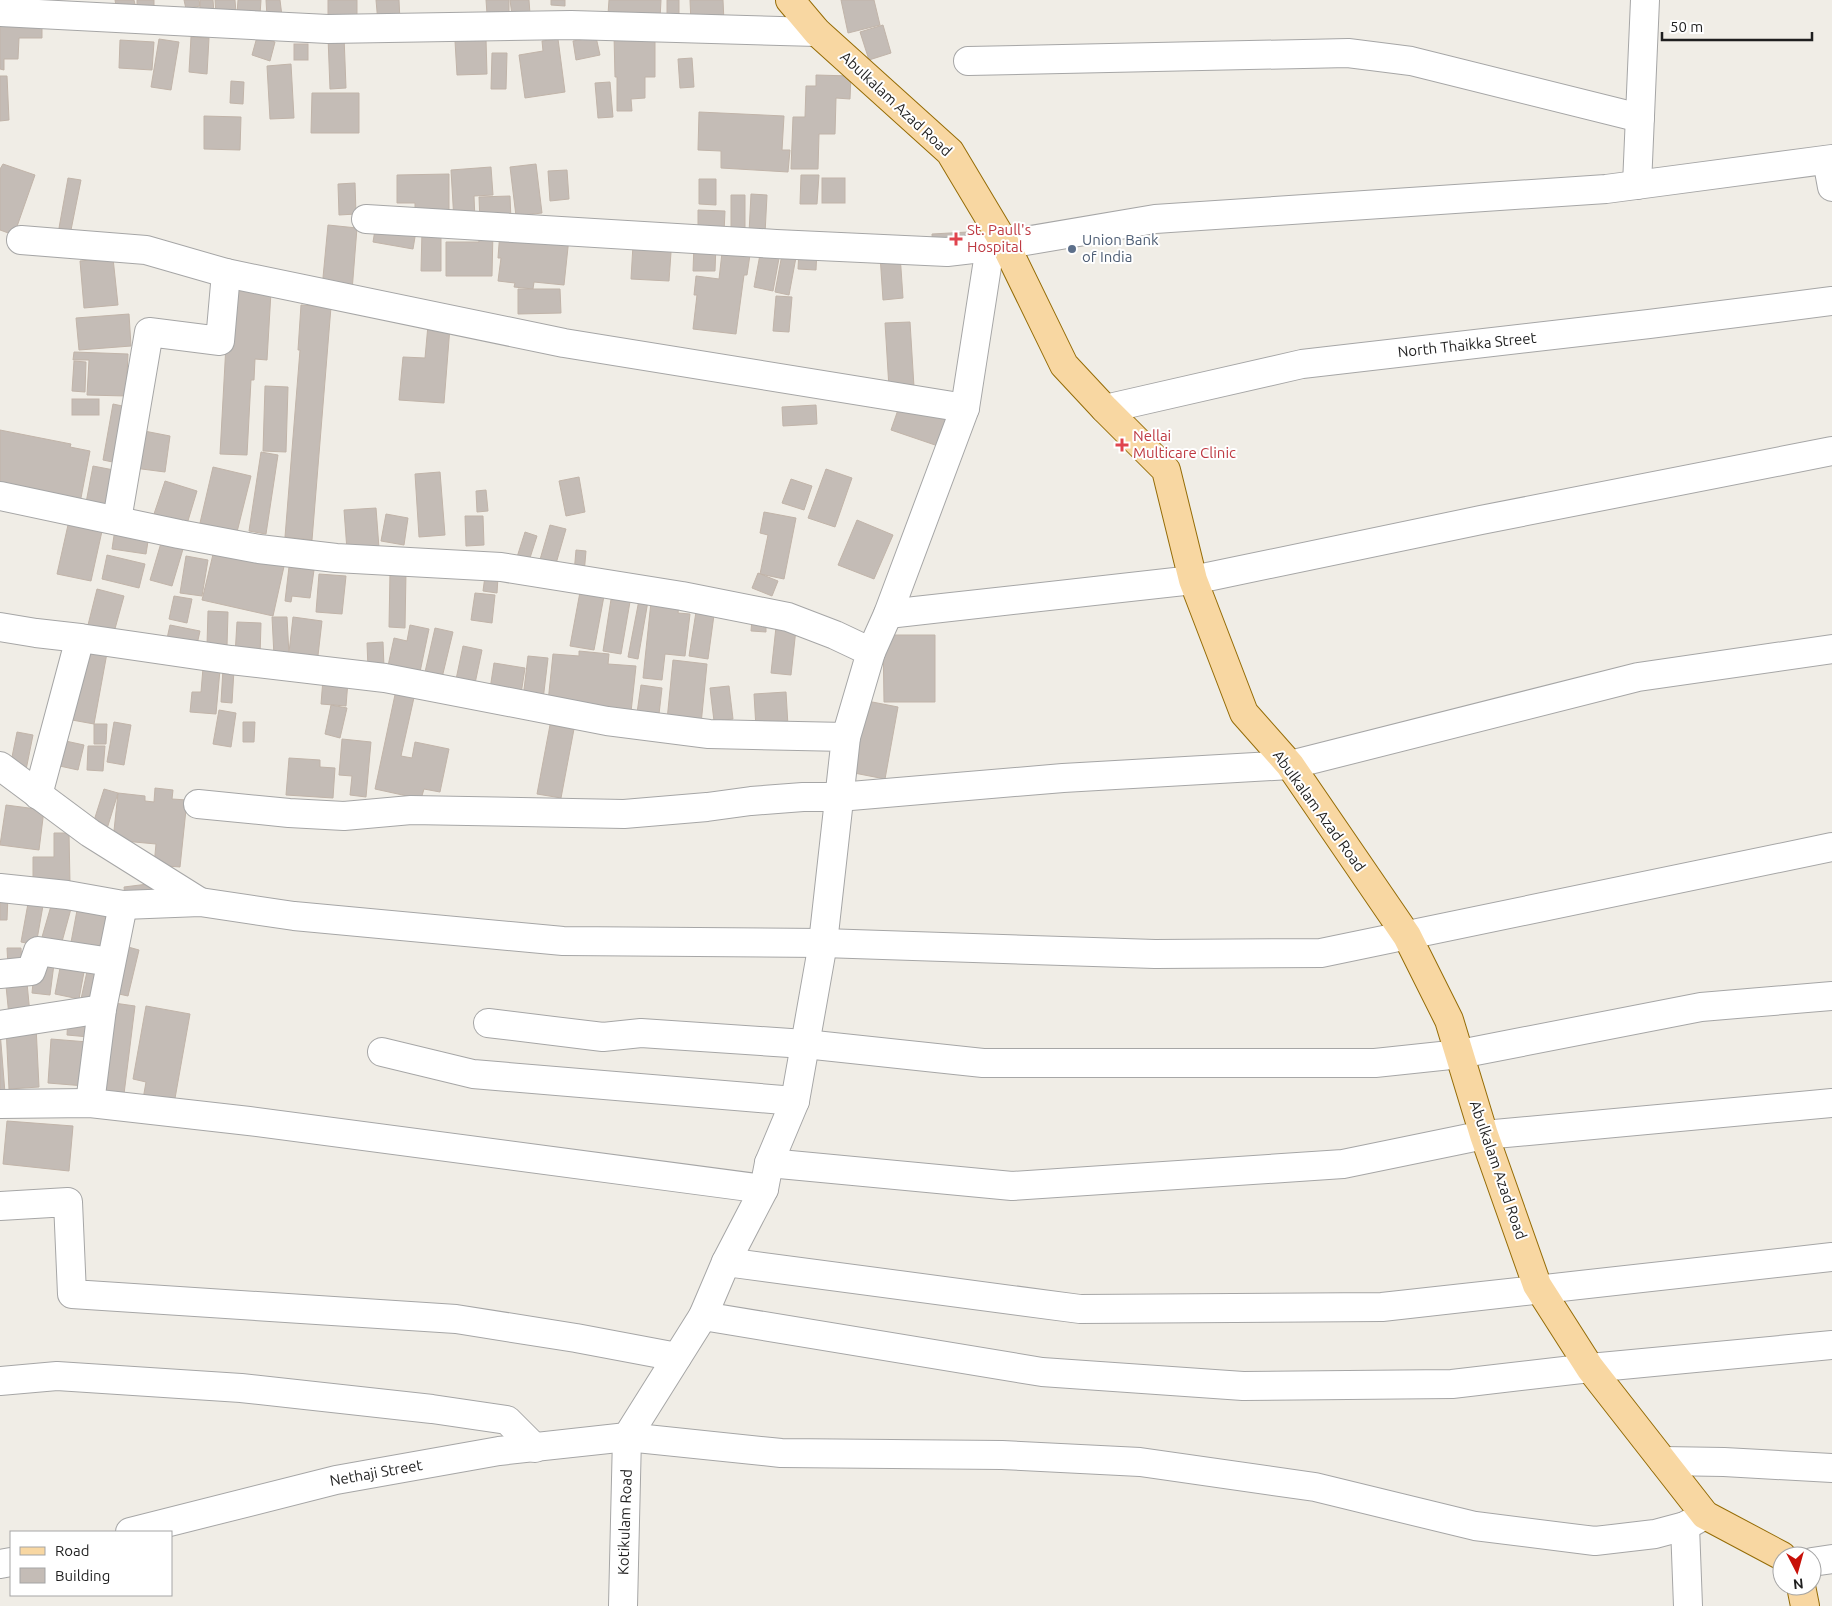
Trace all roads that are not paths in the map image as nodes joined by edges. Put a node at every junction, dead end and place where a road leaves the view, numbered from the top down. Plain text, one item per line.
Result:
1 (790, 0) edge
2 (1645, 0) edge
3 (0, 12) edge
4 (817, 32) junction
5 (968, 62) dead end
6 (1640, 118) junction
7 (1830, 159) edge
8 (1637, 185) junction
9 (1832, 187) edge
10 (366, 219) dead end
11 (21, 240) dead end
12 (997, 245) junction
13 (226, 273) junction
14 (1832, 301) edge
15 (965, 408) junction
16 (1105, 409) junction
17 (1832, 451) edge
18 (0, 496) edge
19 (117, 520) junction
20 (1193, 580) junction
21 (888, 614) junction
22 (0, 627) edge
23 (80, 638) junction
24 (1832, 649) edge
25 (871, 652) junction
26 (846, 737) junction
27 (0, 766) edge
28 (1290, 766) junction
29 (38, 795) junction
30 (839, 797) junction
31 (198, 804) dead end
32 (1832, 847) edge
33 (0, 888) edge
34 (200, 902) junction
35 (124, 905) junction
36 (1407, 936) junction
37 (823, 943) junction
38 (111, 962) junction
39 (0, 974) edge
40 (1832, 996) edge
41 (102, 1009) junction
42 (488, 1023) dead end
43 (0, 1025) edge
44 (805, 1044) junction
45 (382, 1052) dead end
46 (1460, 1054) junction
47 (795, 1101) junction
48 (90, 1103) junction
49 (1832, 1103) edge
50 (0, 1104) edge
51 (1484, 1135) junction
52 (766, 1176) junction
53 (0, 1206) edge
54 (1832, 1257) edge
55 (726, 1262) junction
56 (1540, 1289) junction
57 (703, 1316) junction
58 (1832, 1345) edge
59 (677, 1357) junction
60 (1590, 1368) junction
61 (0, 1381) edge
62 (628, 1437) junction
63 (535, 1448) junction
64 (1663, 1461) junction
65 (1832, 1468) edge
66 (1695, 1520) junction
67 (134, 1531) edge
68 (1772, 1552) edge
69 (623, 1606) edge
70 (1688, 1606) edge

1 - 4 main road, Abulkalam Azad Road
2 - 6 street
3 - 4 street
4 - 12 main road, Abulkalam Azad Road
5 - 6 street
6 - 8 street
7 - 8 street
7 - 9 street
8 - 12 street
10 - 12 street
11 - 13 street
12 - 15 street
12 - 16 main road, Abulkalam Azad Road
13 - 15 street
13 - 19 street
14 - 16 street, North Thaikka Street
15 - 21 street
16 - 20 main road, Abulkalam Azad Road
17 - 20 street
18 - 19 street
19 - 25 street
20 - 21 street
20 - 28 main road, Abulkalam Azad Road
21 - 25 street
22 - 23 street
23 - 26 street
23 - 29 street
24 - 28 street
25 - 26 street
26 - 30 street
27 - 29 street
28 - 30 street
28 - 36 main road, Abulkalam Azad Road
29 - 34 street
30 - 31 street
30 - 37 street
32 - 36 street
33 - 35 street
34 - 35 street
34 - 37 street
35 - 38 street
36 - 37 street
36 - 46 main road, Abulkalam Azad Road
37 - 44 street
38 - 39 street
38 - 41 street
40 - 46 street
41 - 43 street
41 - 48 street
42 - 44 street
44 - 46 street
44 - 47 street
45 - 47 street
46 - 51 main road, Abulkalam Azad Road
47 - 52 street
48 - 50 street
48 - 52 street
49 - 51 street
51 - 52 street
51 - 56 main road, Abulkalam Azad Road
52 - 55 street
53 - 59 street
54 - 56 street
55 - 56 street
55 - 57 street
56 - 60 main road, Abulkalam Azad Road
57 - 59 street
57 - 60 street
58 - 60 street
59 - 62 street
60 - 64 main road, Abulkalam Azad Road
61 - 63 street
62 - 63 street, Nethaji Street
62 - 66 street, Nethaji Street
62 - 69 street, Kotikulam Road
63 - 67 street, Nethaji Street
64 - 65 street
64 - 66 main road, Abulkalam Azad Road
66 - 68 main road, Abulkalam Azad Road
66 - 70 street

